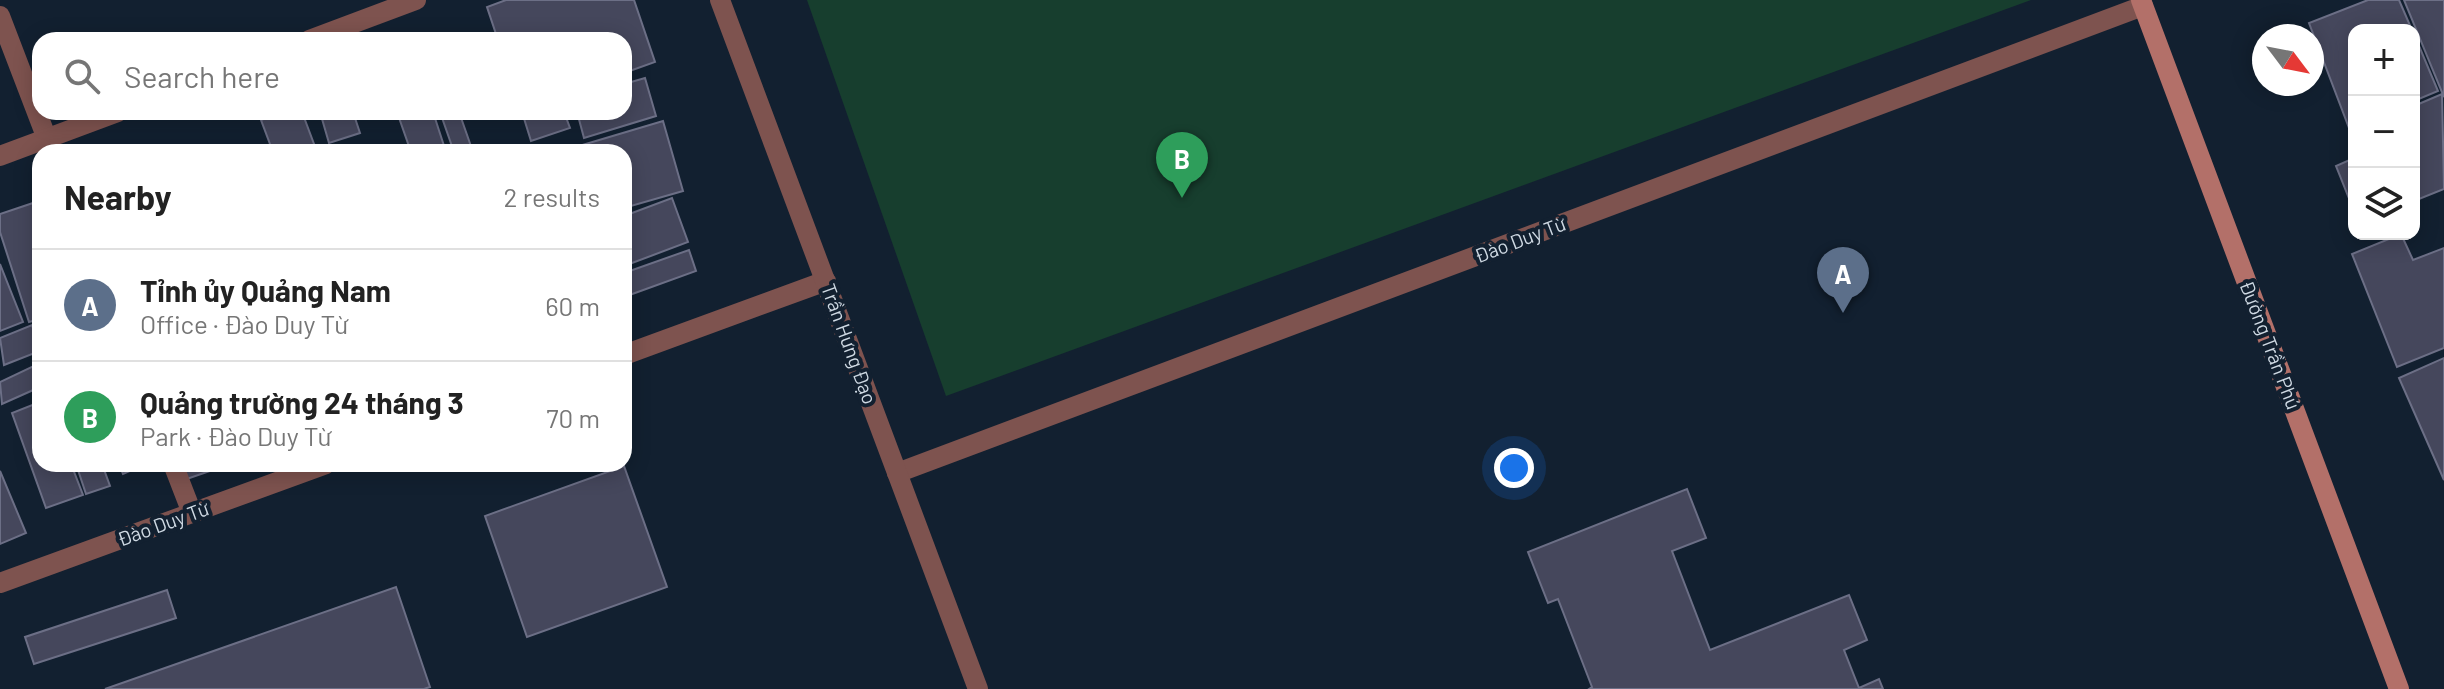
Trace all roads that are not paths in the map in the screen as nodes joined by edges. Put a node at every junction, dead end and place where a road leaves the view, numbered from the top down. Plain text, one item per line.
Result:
1 (416, 0) edge
2 (720, 0) edge
3 (2142, 3) edge
4 (0, 16) edge
5 (330, 32) edge
6 (32, 99) edge
7 (40, 120) edge
8 (102, 120) edge
9 (50, 144) edge
10 (52, 144) edge
11 (32, 149) edge
12 (0, 156) edge
13 (826, 281) junction
14 (632, 352) edge
15 (176, 472) edge
16 (304, 472) edge
17 (897, 473) junction
18 (192, 513) junction
19 (0, 583) edge
20 (978, 689) edge
21 (2399, 689) edge

1 - 5 street
2 - 13 street, Trần Hưng Đạo
3 - 17 street, Đào Duy Từ
3 - 21 main road, Đường Trần Phú
4 - 6 street
7 - 9 street
8 - 10 street
11 - 12 street
13 - 14 street
13 - 17 street, Trần Hưng Đạo
15 - 18 street
16 - 18 street, Đào Duy Từ
17 - 20 street, Trần Hưng Đạo
18 - 19 street, Đào Duy Từ

